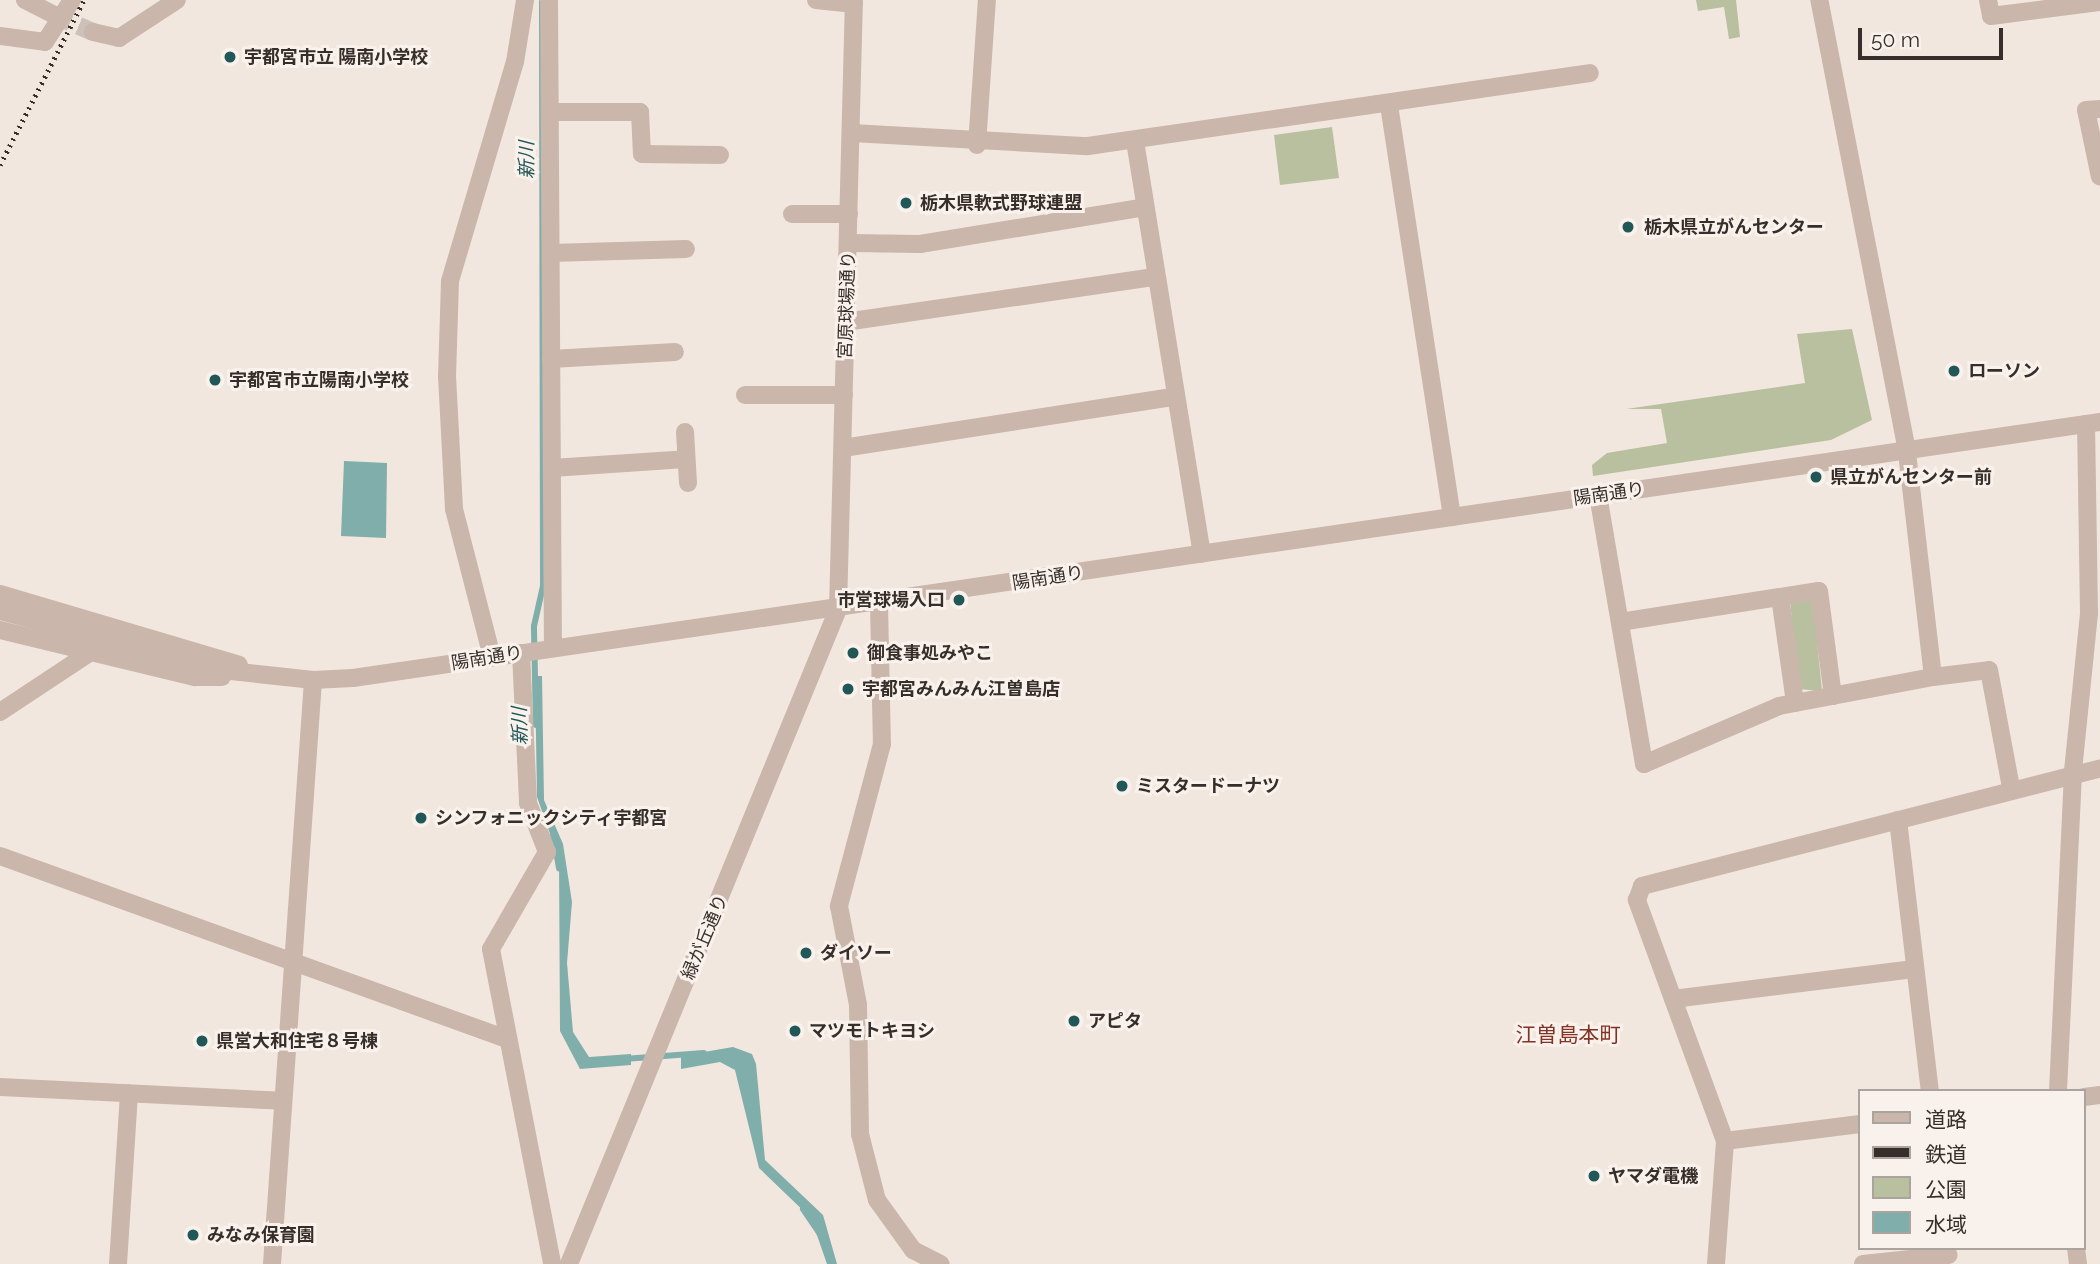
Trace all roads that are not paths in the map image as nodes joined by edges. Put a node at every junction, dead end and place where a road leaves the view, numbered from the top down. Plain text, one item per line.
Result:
1 (25, 0) edge
2 (72, 0) edge
3 (177, 0) edge
4 (525, 0) edge
5 (549, 0) edge
6 (816, 0) edge
7 (987, 0) edge
8 (1819, 0) edge
9 (1987, 0) edge
10 (854, 2) edge
11 (2100, 2) edge
12 (54, 15) tunnel mouth
13 (93, 32) tunnel mouth
14 (0, 36) edge
15 (1590, 73) dead end
16 (1389, 105) junction
17 (2100, 109) edge
18 (550, 112) junction
19 (852, 133) junction
20 (1135, 141) junction
21 (977, 145) junction
22 (720, 155) dead end
23 (2100, 177) edge
24 (1145, 207) junction
25 (792, 214) dead end
26 (849, 214) junction
27 (849, 243) junction
28 (686, 249) dead end
29 (551, 253) junction
30 (1155, 277) junction
31 (845, 322) junction
32 (675, 352) dead end
33 (551, 359) junction
34 (745, 395) dead end
35 (844, 395) junction
36 (1174, 397) junction
37 (2093, 423) edge
38 (685, 432) dead end
39 (843, 448) junction
40 (1907, 451) junction
41 (687, 459) junction
42 (552, 468) junction
43 (688, 483) dead end
44 (1598, 495) junction
45 (1452, 517) junction
46 (1202, 554) junction
47 (0, 594) edge
48 (1780, 597) junction
49 (879, 604) junction
50 (838, 609) junction
51 (0, 611) edge
52 (1620, 622) junction
53 (0, 630) edge
54 (553, 648) junction
55 (89, 653) junction
56 (521, 653) junction
57 (492, 657) junction
58 (268, 677) junction
59 (1933, 677) junction
60 (313, 680) junction
61 (1833, 696) junction
62 (1795, 703) junction
63 (0, 712) edge
64 (2100, 768) edge
65 (2074, 771) junction
66 (2011, 788) junction
67 (1898, 820) junction
68 (0, 856) edge
69 (293, 961) junction
70 (1914, 968) junction
71 (1673, 999) junction
72 (507, 1039) junction
73 (0, 1087) edge
74 (1930, 1089) edge
75 (2058, 1089) edge
76 (129, 1093) junction
77 (283, 1101) junction
78 (1858, 1124) edge
79 (1726, 1141) junction
80 (1950, 1256) edge
81 (919, 1259) edge
82 (118, 1264) edge
83 (272, 1264) edge
84 (552, 1264) edge
85 (569, 1264) edge
86 (941, 1264) edge
87 (1716, 1264) edge
88 (1863, 1264) edge

1 - 12 street
2 - 14 street
3 - 13 street
4 - 57 street
5 - 18 street
6 - 10 street
7 - 21 street
8 - 40 street
9 - 11 street
10 - 19 street, 宮原球場通り
15 - 16 street
16 - 20 street
16 - 45 street
17 - 23 street
18 - 22 street
18 - 29 street
19 - 21 street
19 - 26 street, 宮原球場通り
20 - 21 street
20 - 24 street
24 - 27 street
24 - 30 street
25 - 26 street
26 - 27 street, 宮原球場通り
27 - 31 street, 宮原球場通り
28 - 29 street
29 - 33 street
30 - 31 street
30 - 36 street
31 - 35 street, 宮原球場通り
32 - 33 street
33 - 42 street
34 - 35 street
35 - 39 street, 宮原球場通り
36 - 39 street
36 - 46 street
37 - 40 street, 陽南通り
37 - 65 street
38 - 41 street
39 - 50 street, 宮原球場通り
40 - 44 street, 陽南通り
40 - 59 street
41 - 42 street
41 - 43 street
42 - 54 street
44 - 45 street, 陽南通り
44 - 52 street
45 - 46 street, 陽南通り
46 - 49 street, 陽南通り
47 - 58 street
48 - 52 street
48 - 61 street
48 - 62 street
49 - 50 street, 陽南通り
49 - 81 street
50 - 54 street, 陽南通り
50 - 85 street, 緑が丘通り
51 - 58 street, 陽南通り
52 - 62 street
53 - 55 street
54 - 56 street, 陽南通り
55 - 58 street
55 - 63 street
56 - 57 street, 陽南通り
56 - 72 street
57 - 60 street, 陽南通り
58 - 60 street, 陽南通り
59 - 61 street
59 - 66 street
60 - 69 street
61 - 62 street
64 - 65 street
65 - 66 street
65 - 75 street
66 - 67 street
67 - 70 street
67 - 71 street
68 - 69 street
69 - 72 street
69 - 77 street
70 - 71 street
70 - 74 street
71 - 79 street
72 - 84 street
73 - 76 street
76 - 77 street
76 - 82 street
77 - 83 street
78 - 79 street
79 - 87 street
80 - 88 street
81 - 86 street

